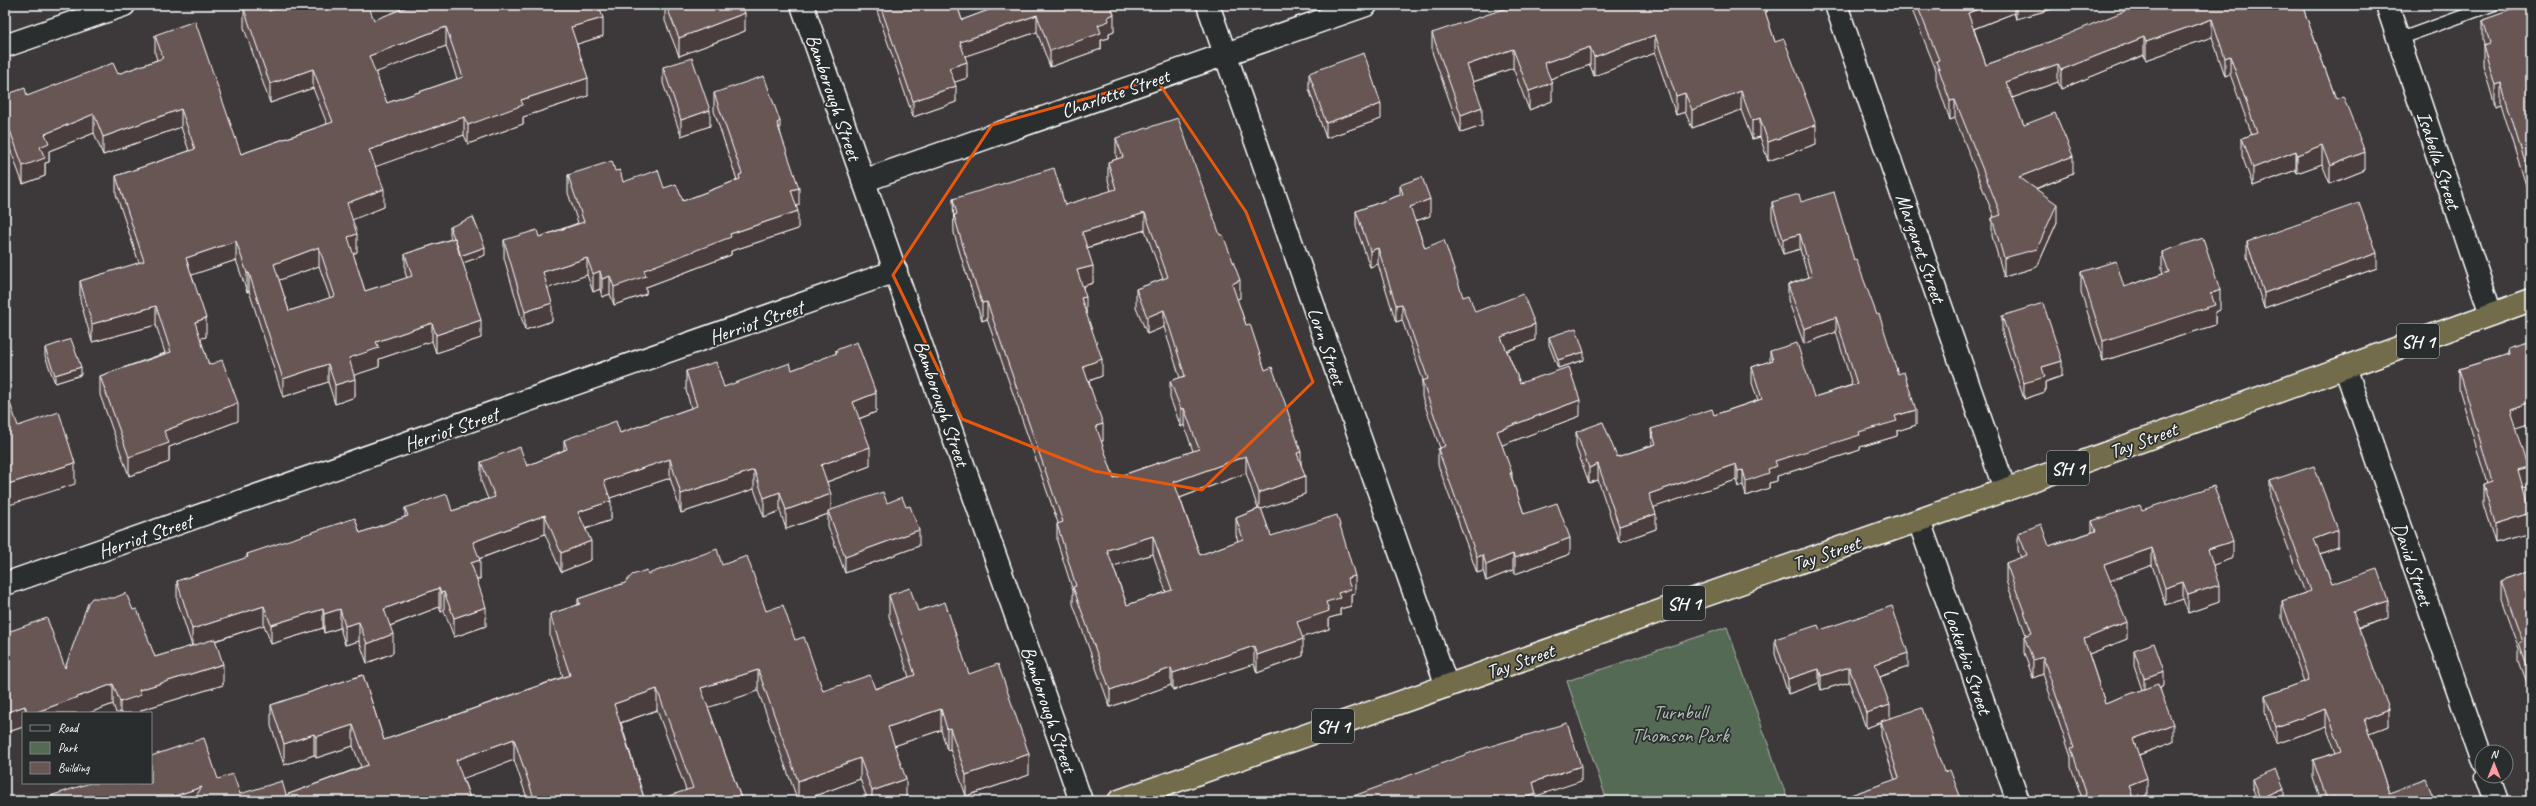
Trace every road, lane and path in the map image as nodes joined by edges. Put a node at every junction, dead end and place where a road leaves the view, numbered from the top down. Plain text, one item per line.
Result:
1 (124, 5) edge
2 (802, 5) edge
3 (1208, 5) edge
4 (1366, 5) edge
5 (1836, 5) edge
6 (2386, 5) edge
7 (2493, 5) edge
8 (2399, 39) junction
9 (5, 46) edge
10 (1225, 54) junction
11 (864, 181) junction
12 (896, 271) junction
13 (2531, 300) edge
14 (2491, 314) junction
15 (2345, 367) junction
16 (2005, 490) junction
17 (1919, 521) junction
18 (5, 584) edge
19 (1447, 686) junction
20 (2476, 744) edge
21 (2491, 784) edge
22 (1081, 801) edge
23 (1119, 801) edge
24 (2018, 801) edge
25 (2496, 801) edge

1 - 9 street
2 - 11 street, Bamborough Street
3 - 10 street, Lorn Street
4 - 10 street, Charlotte Street
5 - 16 street, Margaret Street
6 - 8 street, Isabella Street
7 - 8 lane
8 - 14 street, Isabella Street
10 - 11 street, Charlotte Street
10 - 19 street, Lorn Street
11 - 12 street, Bamborough Street
12 - 18 street, Herriot Street
12 - 22 street, Bamborough Street
13 - 14 highway, Tay Street / SH 1
14 - 15 highway, Tay Street / SH 1
15 - 16 highway, Tay Street / SH 1
15 - 20 street, David Street
16 - 17 highway, Tay Street / SH 1
17 - 19 highway, Tay Street / SH 1
17 - 24 street, Lockerbie Street
19 - 23 highway, Tay Street / SH 1
21 - 25 street

